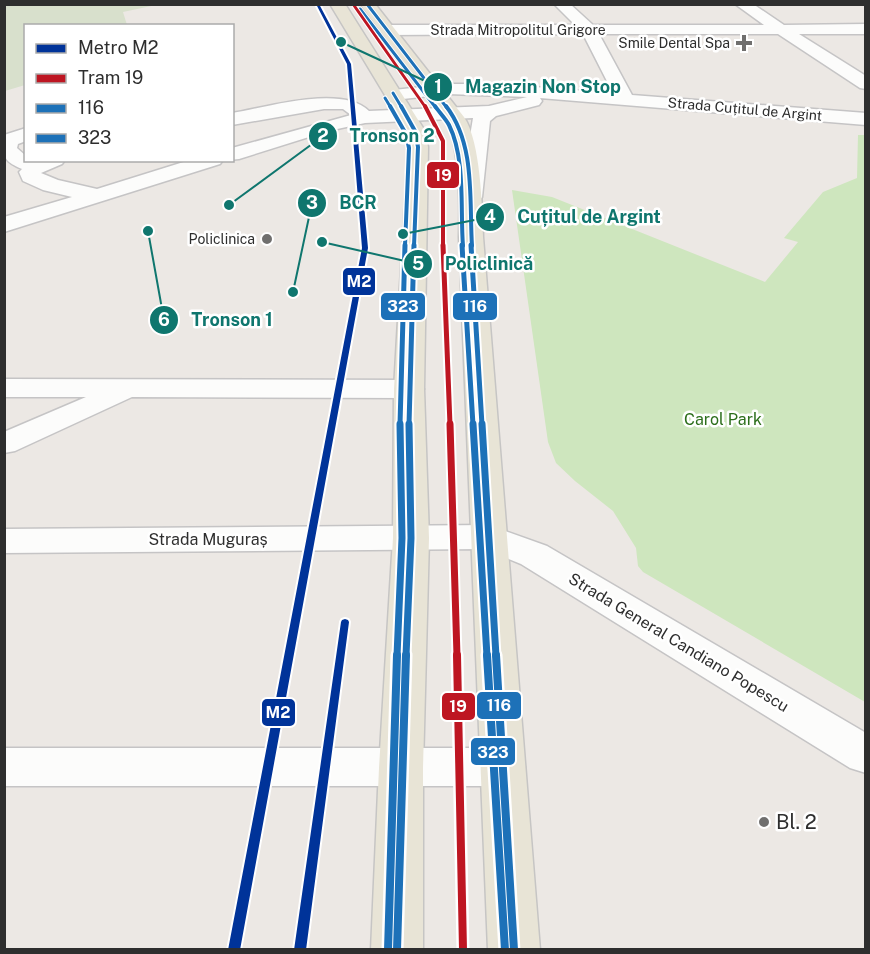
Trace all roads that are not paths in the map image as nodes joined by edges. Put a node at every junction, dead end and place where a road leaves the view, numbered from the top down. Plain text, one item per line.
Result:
1 (337, 4) edge
2 (367, 4) edge
3 (561, 4) edge
4 (742, 4) edge
5 (780, 29) junction
6 (866, 29) edge
7 (386, 30) junction
8 (589, 30) junction
9 (866, 84) edge
10 (496, 89) junction
11 (434, 91) junction
12 (394, 95) junction
13 (625, 99) junction
14 (516, 104) junction
15 (489, 112) junction
16 (453, 114) junction
17 (406, 115) junction
18 (365, 117) junction
19 (234, 119) edge
20 (866, 119) edge
21 (24, 135) edge
22 (234, 153) edge
23 (50, 162) edge
24 (207, 162) edge
25 (34, 167) junction
26 (100, 196) junction
27 (471, 197) junction
28 (4, 225) edge
29 (4, 388) edge
30 (130, 388) junction
31 (409, 389) junction
32 (4, 444) edge
33 (488, 537) junction
34 (411, 538) junction
35 (4, 541) edge
36 (866, 755) edge
37 (4, 767) edge
38 (503, 767) junction
39 (401, 768) junction
40 (397, 950) edge
41 (514, 950) edge

1 - 12 main road
2 - 7 main road
3 - 8 street
4 - 5 street
5 - 6 street, Strada Mitropolitul Grigore
5 - 8 street, Strada Mitropolitul Grigore
5 - 9 street
7 - 8 street, Strada Mitropolitul Grigore
7 - 11 main road
8 - 13 street
10 - 11 street, Strada Cuțitul de Argint
10 - 13 street, Strada Cuțitul de Argint
10 - 14 street
11 - 12 street, Strada Cuțitul de Argint
11 - 16 main road
12 - 17 main road
13 - 14 street, Strada Cuțitul de Argint
13 - 20 street, Strada Cuțitul de Argint
14 - 15 street, Strada Cuțitul de Argint
15 - 16 street, Strada Cuțitul de Argint
15 - 27 street
16 - 17 street, Strada Cuțitul de Argint
16 - 27 main road
17 - 18 street, Strada Cuțitul de Argint
17 - 31 main road
18 - 19 street
18 - 22 street, Strada Cuțitul de Argint
21 - 25 street
23 - 25 street
24 - 26 street
25 - 26 street
26 - 28 street
27 - 33 main road
29 - 30 street
30 - 31 street
30 - 32 street
31 - 34 main road
33 - 34 street, Strada Muguraș
33 - 36 street, Strada General Candiano Popescu
33 - 38 main road
34 - 35 street, Strada Muguraș
34 - 39 main road
37 - 39 street
38 - 39 street
38 - 41 main road
39 - 40 main road

